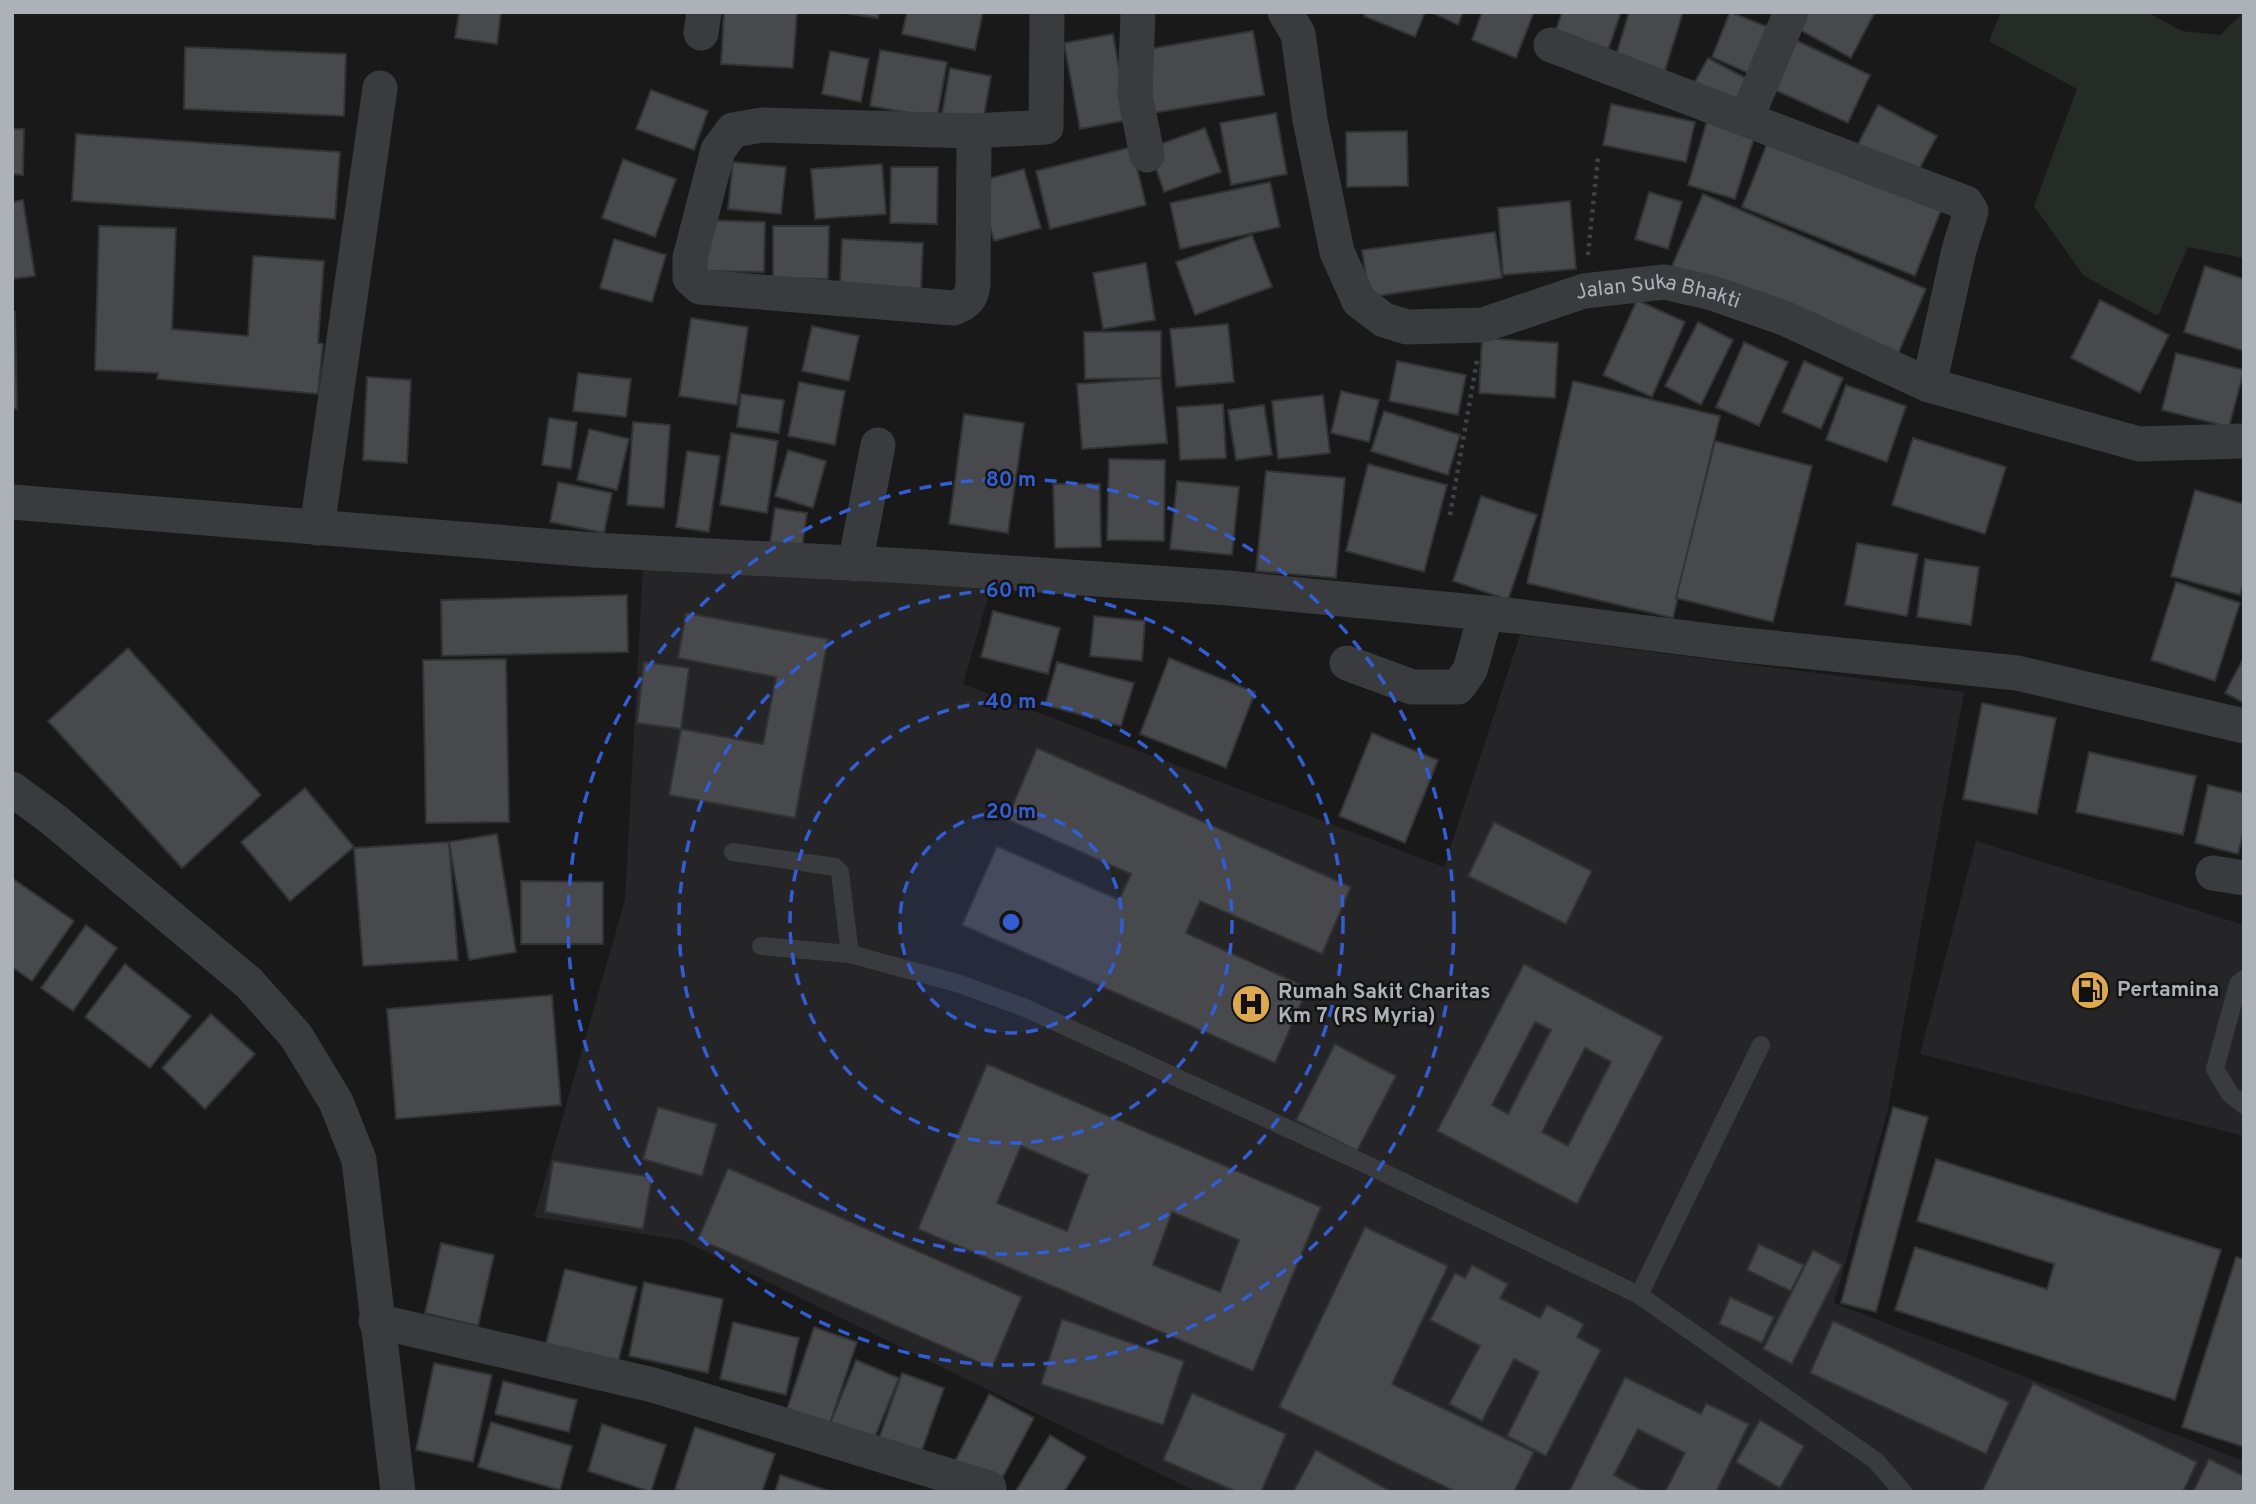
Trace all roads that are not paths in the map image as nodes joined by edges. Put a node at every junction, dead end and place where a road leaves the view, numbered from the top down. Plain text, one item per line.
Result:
1 (1047, 12) edge
2 (1138, 12) edge
3 (1285, 12) edge
4 (1791, 12) edge
5 (1551, 45) dead end
6 (380, 88) dead end
7 (1746, 119) junction
8 (974, 131) junction
9 (1147, 155) dead end
10 (1930, 385) junction
11 (2244, 441) edge
12 (878, 445) dead end
13 (12, 502) edge
14 (317, 528) junction
15 (855, 564) junction
16 (1486, 613) junction
17 (1347, 663) dead end
18 (2244, 726) edge
19 (12, 789) edge
20 (733, 852) dead end
21 (761, 946) dead end
22 (850, 954) junction
23 (2244, 979) edge
24 (1761, 1045) dead end
25 (2244, 1105) edge
26 (1639, 1294) junction
27 (376, 1321) junction
28 (989, 1488) dead end
29 (398, 1492) edge
30 (1903, 1492) edge

1 - 8 street
2 - 9 street
3 - 10 street, Jalan Suka Bhakti
4 - 7 street
5 - 7 street
6 - 14 street
7 - 10 street
8 - 8 street
10 - 11 street, Jalan Suka Bhakti
12 - 15 street
13 - 14 street
14 - 15 street
15 - 16 street
16 - 17 street
16 - 18 street
19 - 27 street
20 - 22 lane
21 - 22 lane
22 - 26 lane
23 - 25 lane
24 - 26 lane
26 - 30 lane
27 - 28 street
27 - 29 street

